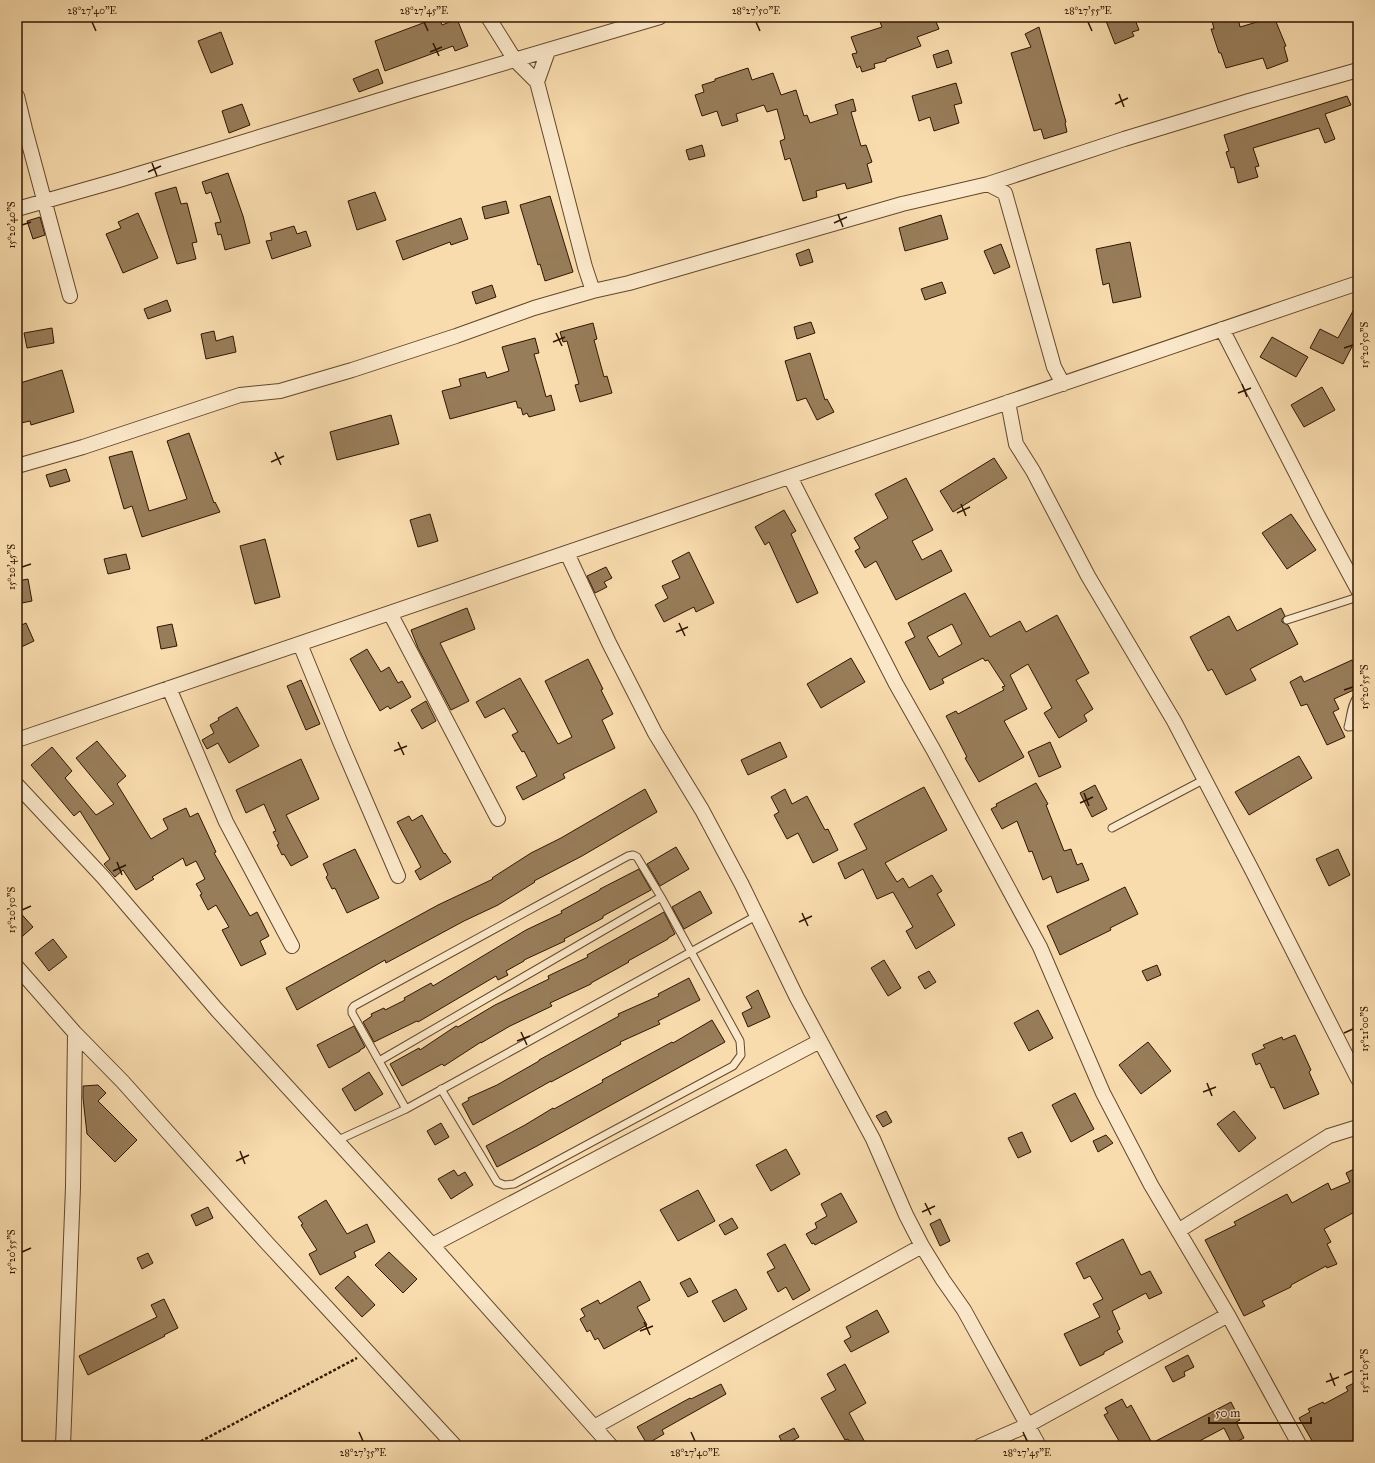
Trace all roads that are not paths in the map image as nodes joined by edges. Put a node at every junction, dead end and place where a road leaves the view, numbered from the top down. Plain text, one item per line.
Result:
1 (488, 17) edge
2 (660, 17) edge
3 (548, 51) junction
4 (516, 60) junction
5 (1358, 70) edge
6 (537, 82) junction
7 (17, 96) edge
8 (1020, 174) junction
9 (988, 184) junction
10 (1005, 193) junction
11 (45, 200) junction
12 (17, 209) edge
13 (1358, 283) edge
14 (593, 291) junction
15 (70, 296) dead end
16 (1222, 329) junction
17 (1063, 384) junction
18 (1008, 402) junction
19 (17, 466) edge
20 (790, 477) junction
21 (567, 553) junction
22 (1358, 590) edge
23 (1358, 597) edge
24 (390, 613) junction
25 (1287, 620) dead end
26 (300, 644) junction
27 (169, 688) junction
28 (1358, 696) edge
29 (1358, 726) edge
30 (17, 740) edge
31 (1205, 779) junction
32 (17, 785) edge
33 (498, 819) dead end
34 (1112, 828) dead end
35 (398, 876) dead end
36 (661, 897) junction
37 (756, 916) junction
38 (292, 946) dead end
39 (691, 952) junction
40 (17, 967) edge
41 (75, 1033) junction
42 (820, 1041) junction
43 (378, 1061) junction
44 (1358, 1078) edge
45 (442, 1089) junction
46 (406, 1109) junction
47 (1358, 1128) edge
48 (336, 1141) junction
49 (1178, 1231) junction
50 (432, 1245) junction
51 (922, 1246) junction
52 (1228, 1315) junction
53 (1028, 1425) junction
54 (594, 1427) junction
55 (66, 1445) edge
56 (455, 1446) edge
57 (611, 1446) edge
58 (980, 1446) edge
59 (1039, 1446) edge
60 (1300, 1446) edge

1 - 4 street
2 - 3 street
3 - 4 street
3 - 6 street
4 - 6 street
4 - 11 street
5 - 8 street
6 - 14 street
7 - 11 street
8 - 9 street
8 - 10 street
9 - 10 street
9 - 14 street
10 - 17 street
11 - 12 street
11 - 15 street
13 - 16 street
14 - 19 street
16 - 17 street
16 - 22 street
17 - 18 street
18 - 20 street
18 - 31 street
20 - 21 street
20 - 49 street
21 - 24 street
21 - 37 street
23 - 25 lane
24 - 26 street
24 - 33 street
26 - 27 street
26 - 35 street
27 - 30 street
27 - 38 street
28 - 29 lane
31 - 34 lane
31 - 44 street
32 - 48 street
36 - 39 lane
36 - 43 lane
36 - 43 lane
37 - 39 lane
37 - 42 street
39 - 45 lane
39 - 45 lane
40 - 41 street
41 - 55 street
41 - 56 street
42 - 50 street
42 - 51 street
43 - 46 lane
45 - 46 lane
46 - 48 lane
47 - 49 street
48 - 50 street
49 - 52 street
50 - 54 street
51 - 53 street
51 - 54 street
52 - 53 street
52 - 60 street
53 - 58 street
53 - 59 street
54 - 57 street

